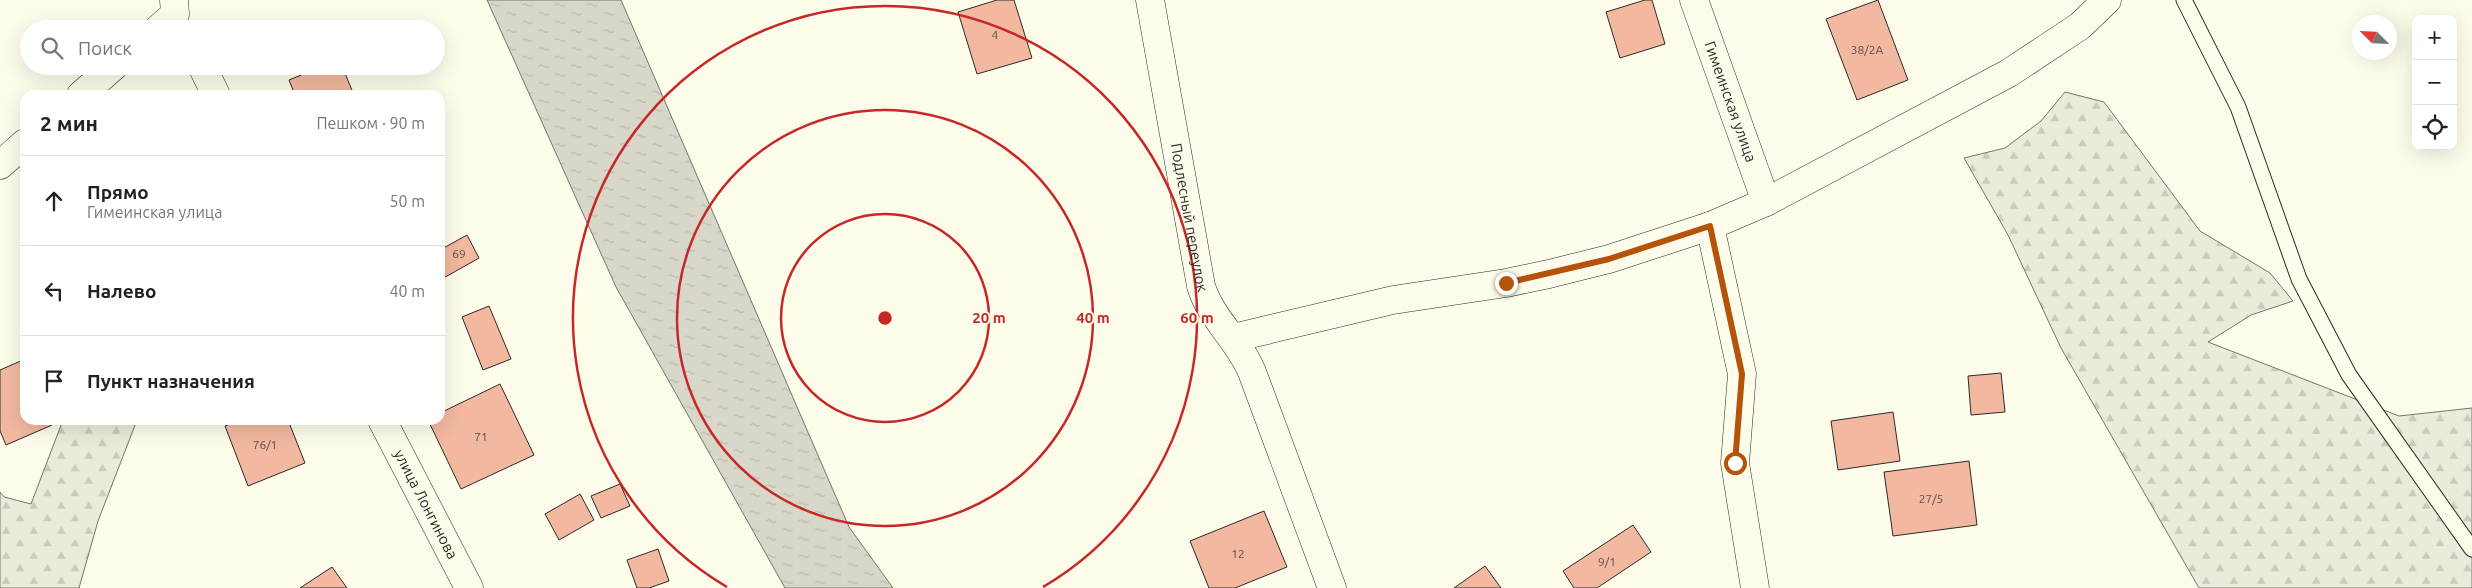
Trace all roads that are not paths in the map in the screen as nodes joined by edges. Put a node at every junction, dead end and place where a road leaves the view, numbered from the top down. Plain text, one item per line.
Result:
1 (1150, 0) edge
2 (1694, 0) edge
3 (2107, 0) edge
4 (2184, 0) edge
5 (104, 75) edge
6 (206, 75) edge
7 (87, 90) edge
8 (214, 90) edge
9 (20, 147) edge
10 (0, 165) edge
11 (1766, 202) junction
12 (1710, 226) junction
13 (1233, 338) junction
14 (385, 425) edge
15 (2472, 549) edge
16 (469, 588) edge
17 (1332, 588) edge
18 (1755, 588) edge

1 - 13 street, Подлесный переулок
2 - 11 street, Гимеинская улица
3 - 11 street
4 - 15 lane
5 - 7 street
6 - 8 street
9 - 10 street
11 - 12 street
12 - 13 street
12 - 18 street
13 - 17 street, Подлесный переулок
14 - 16 street, улица Лонгинова

